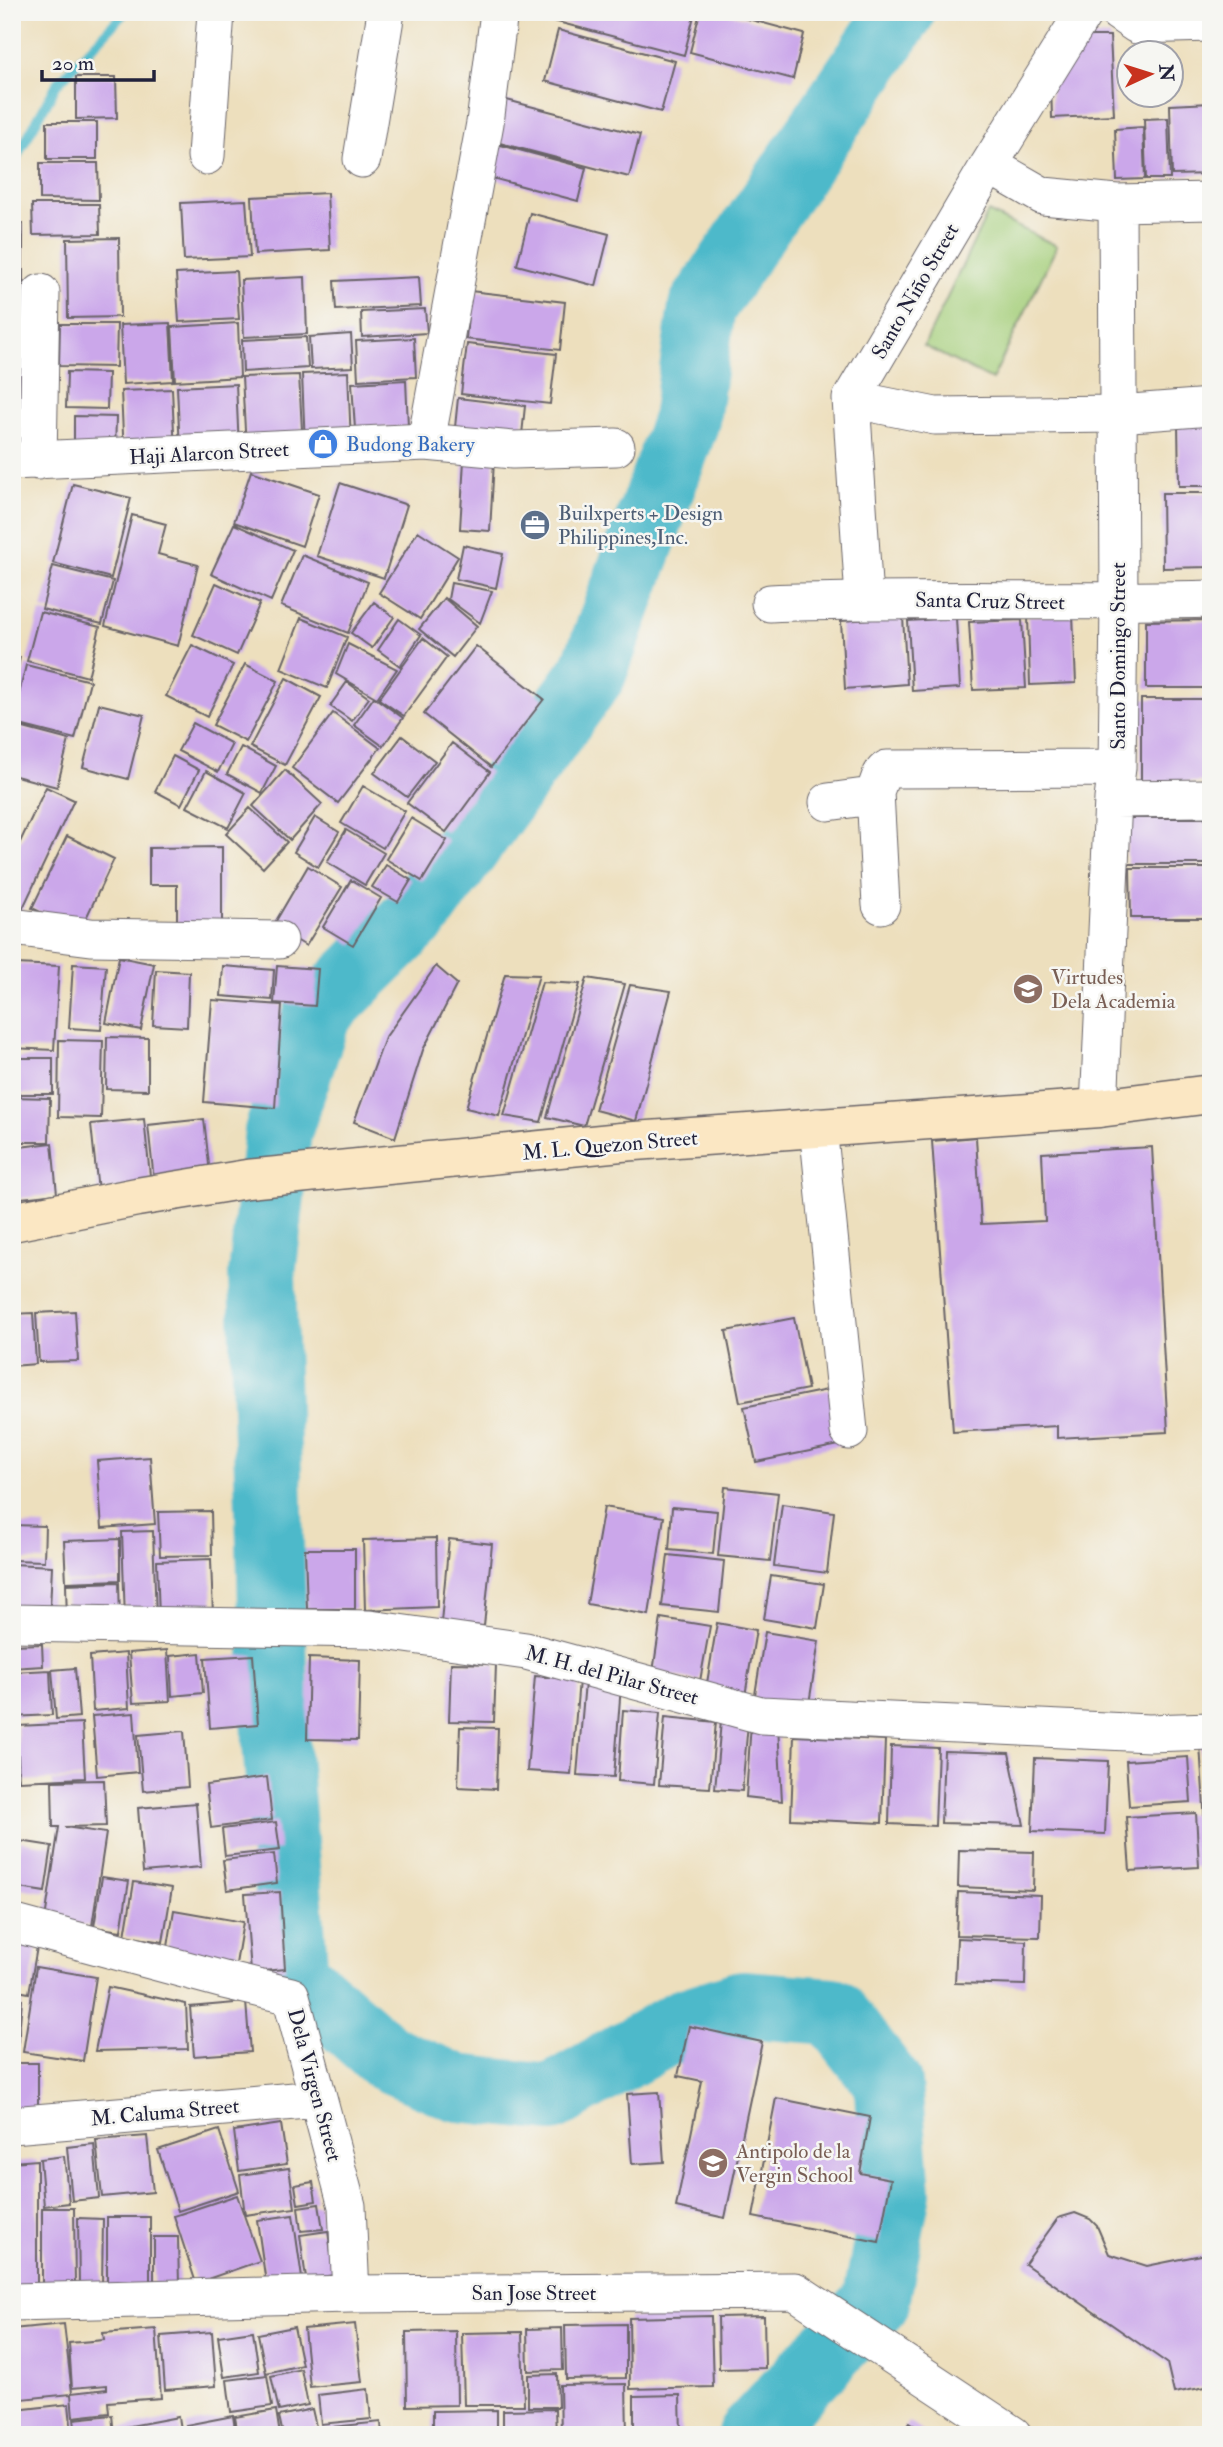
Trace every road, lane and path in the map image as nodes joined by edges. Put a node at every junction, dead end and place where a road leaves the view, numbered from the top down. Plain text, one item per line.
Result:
1 (216, 12) edge
2 (386, 12) edge
3 (499, 12) edge
4 (1084, 12) edge
5 (1118, 12) edge
6 (1211, 23) edge
7 (206, 156) dead end
8 (362, 159) dead end
9 (989, 165) junction
10 (1211, 201) edge
11 (1117, 203) junction
12 (41, 293) dead end
13 (852, 399) junction
14 (1211, 407) edge
15 (1118, 414) junction
16 (426, 442) junction
17 (616, 447) dead end
18 (25, 461) edge
19 (1211, 599) edge
20 (864, 600) junction
21 (1119, 602) junction
22 (770, 603) dead end
23 (1115, 783) junction
24 (875, 792) junction
25 (1211, 798) edge
26 (828, 802) dead end
27 (881, 905) dead end
28 (12, 928) edge
29 (279, 940) dead end
30 (1211, 1094) edge
31 (1099, 1108) junction
32 (818, 1128) junction
33 (12, 1222) edge
34 (849, 1431) dead end
35 (12, 1623) edge
36 (1211, 1731) edge
37 (12, 1923) edge
38 (318, 2099) junction
39 (12, 2125) edge
40 (351, 2294) junction
41 (12, 2302) edge
42 (1013, 2435) edge

1 - 7 street
2 - 8 street
3 - 16 street
4 - 9 street, Santo Niño Street
5 - 6 street
9 - 11 street
9 - 13 street, Santo Niño Street
10 - 11 street
11 - 15 street, Santo Domingo Street
12 - 18 street
13 - 15 street
13 - 20 street
14 - 15 street
15 - 21 street, Santo Domingo Street
16 - 17 street, Haji Alarcon Street
16 - 18 street, Haji Alarcon Street
19 - 21 street, Santa Cruz Street
20 - 21 street, Santa Cruz Street
20 - 22 street, Santa Cruz Street
21 - 23 street, Santo Domingo Street
23 - 24 street
23 - 25 street
23 - 31 street, Santo Domingo Street
24 - 26 street
24 - 27 street
28 - 29 street
30 - 31 street, M. L. Quezon Street
31 - 32 street, M. L. Quezon Street
32 - 33 street, M. L. Quezon Street
32 - 34 street
35 - 36 street, M. H. del Pilar Street
37 - 38 street, Dela Virgen Street
38 - 39 street, M. Caluma Street
38 - 40 street, Dela Virgen Street
40 - 41 street, San Jose Street
40 - 42 street, San Jose Street

